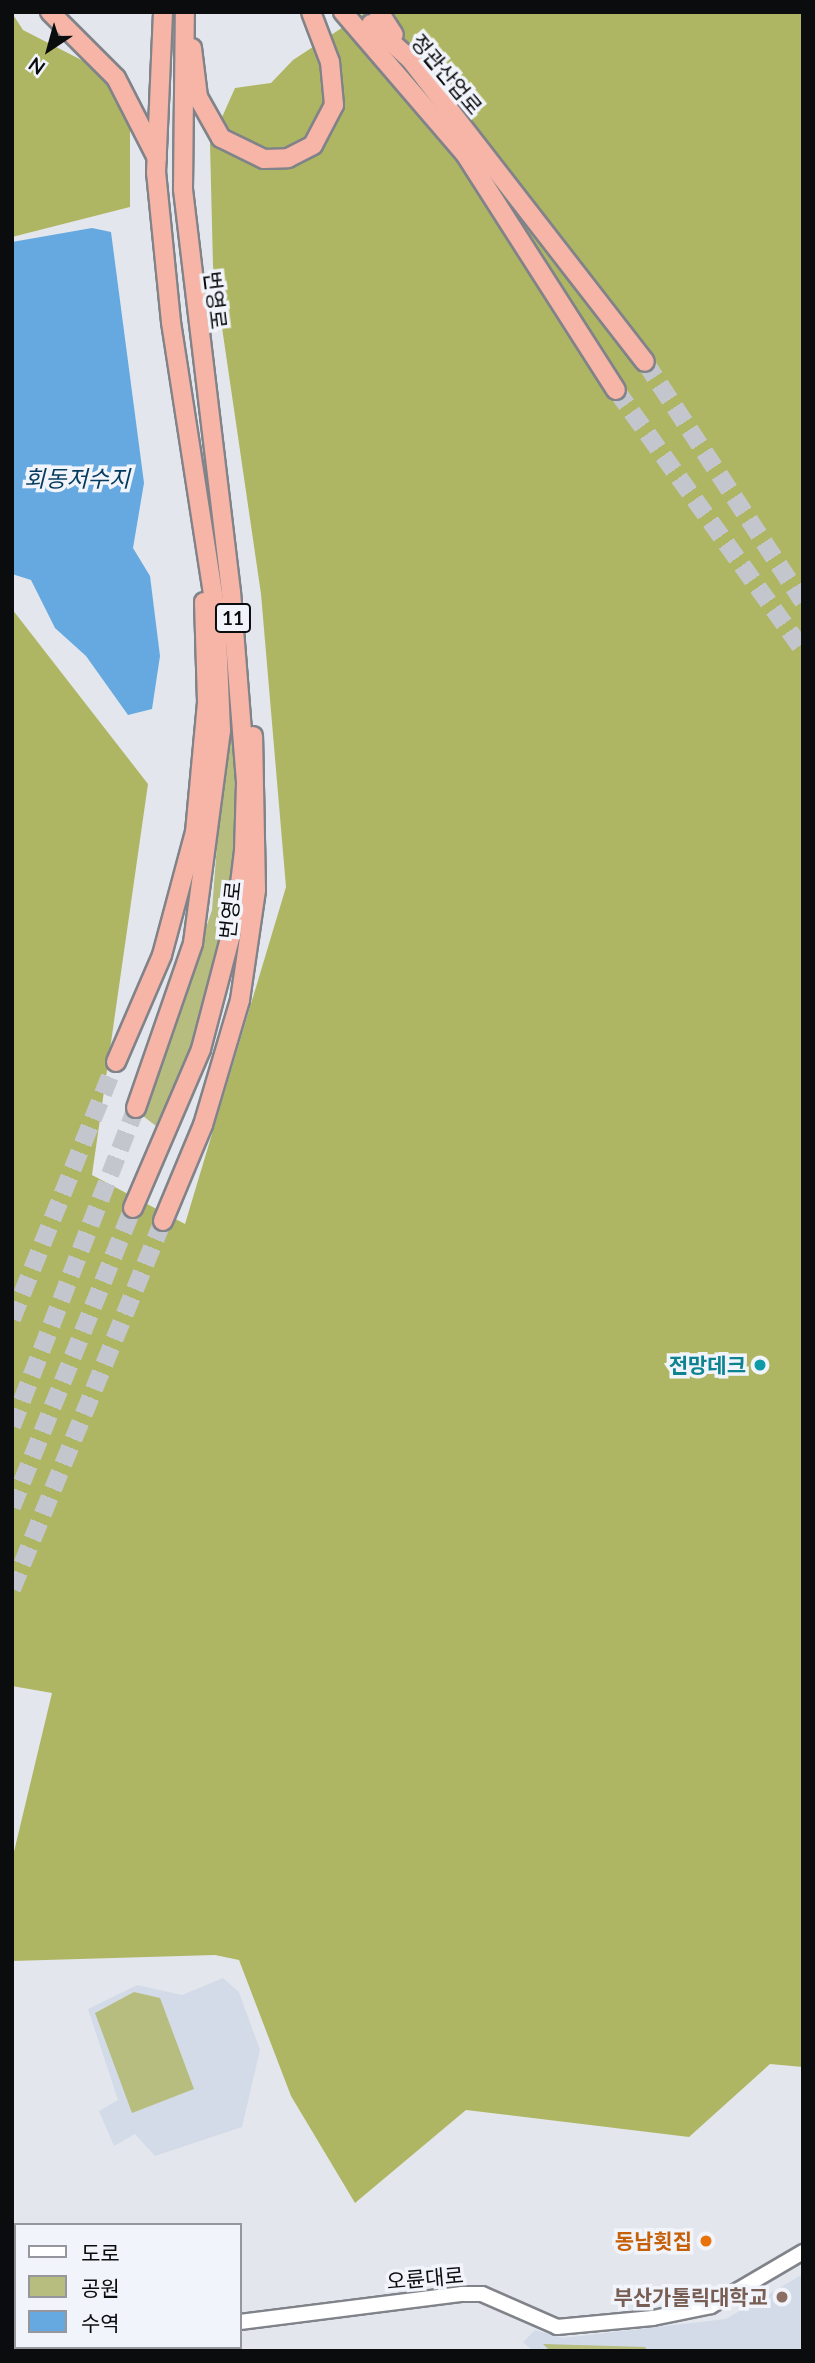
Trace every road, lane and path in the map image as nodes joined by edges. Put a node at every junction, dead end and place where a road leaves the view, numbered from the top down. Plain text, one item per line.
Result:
1 (50, 12) edge
2 (163, 12) edge
3 (186, 12) edge
4 (311, 12) edge
5 (379, 12) edge
6 (348, 14) edge
7 (410, 59) junction
8 (157, 158) junction
9 (645, 362) tunnel mouth
10 (616, 390) tunnel mouth
11 (203, 532) junction
12 (231, 592) junction
13 (116, 1062) tunnel mouth
14 (136, 1108) tunnel mouth
15 (133, 1208) tunnel mouth
16 (163, 1221) tunnel mouth
17 (803, 2252) edge
18 (242, 2322) edge

1 - 8 highway
2 - 8 highway, 번영로 / 11
3 - 4 highway
3 - 12 highway, 번영로 / 11
5 - 7 highway
6 - 7 highway, 정관산업로
6 - 10 highway, 정관산업로
7 - 9 highway, 정관산업로
8 - 11 highway, 번영로 / 11
11 - 13 highway, 번영로 / 11
11 - 14 highway, 번영로 / 11
12 - 15 highway, 번영로 / 11
12 - 16 highway, 번영로 / 11
17 - 18 street, 오륜대로

